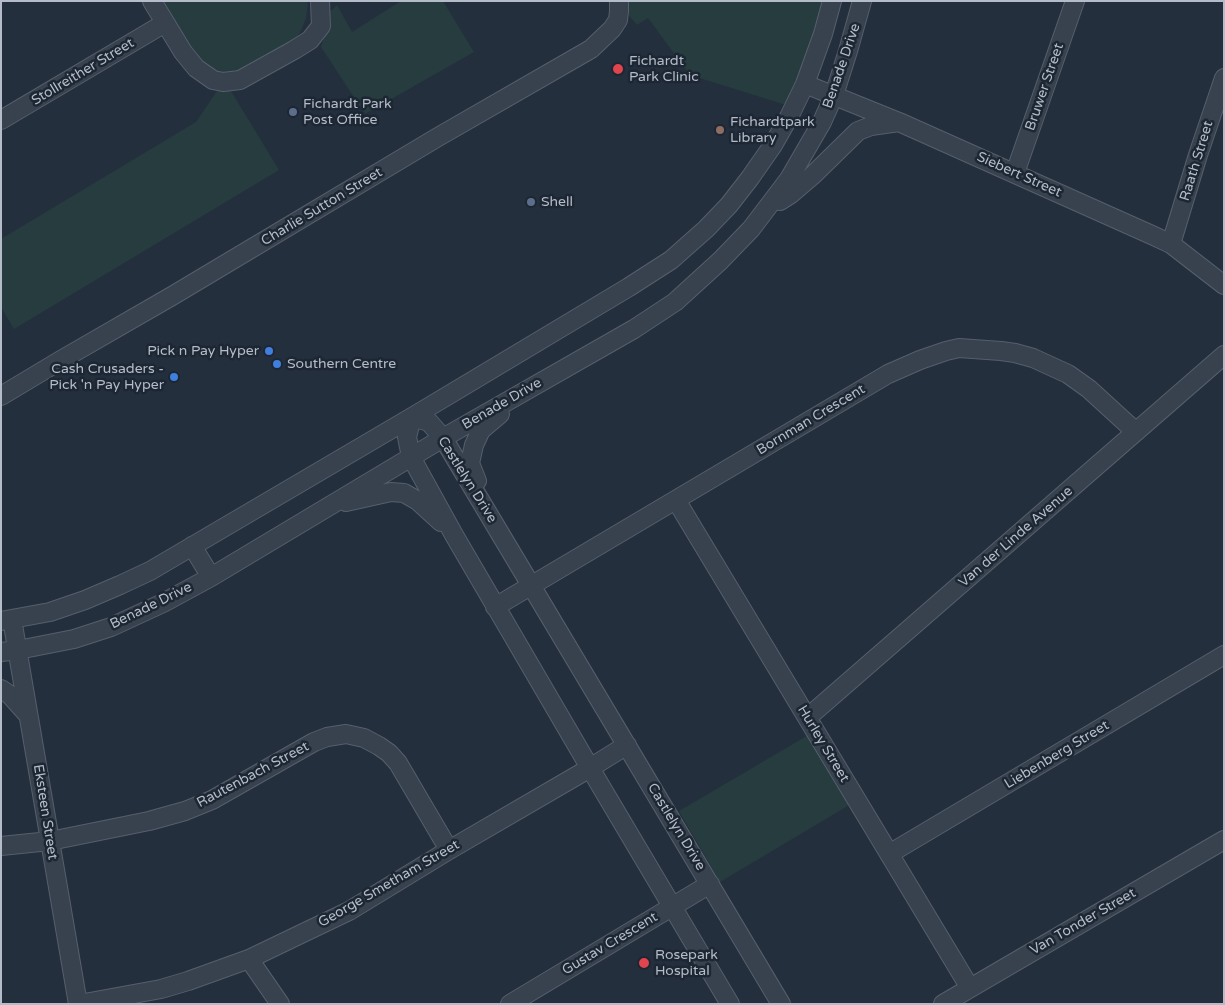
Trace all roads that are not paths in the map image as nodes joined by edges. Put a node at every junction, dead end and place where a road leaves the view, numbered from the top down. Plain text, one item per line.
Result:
1 (152, 1) edge
2 (320, 1) edge
3 (619, 1) edge
4 (832, 1) edge
5 (862, 1) edge
6 (1075, 1) edge
7 (165, 23) junction
8 (1224, 78) edge
9 (804, 84) junction
10 (834, 95) junction
11 (1, 120) edge
12 (899, 122) junction
13 (1015, 173) junction
14 (764, 213) junction
15 (1171, 244) junction
16 (1224, 285) edge
17 (1221, 364) edge
18 (530, 388) junction
19 (1, 396) edge
20 (412, 417) junction
21 (1136, 432) junction
22 (442, 438) junction
23 (411, 457) junction
24 (676, 500) junction
25 (326, 508) junction
26 (493, 521) junction
27 (454, 535) junction
28 (192, 546) junction
29 (211, 577) junction
30 (532, 586) junction
31 (495, 607) junction
32 (7, 620) edge
33 (10, 651) edge
34 (1224, 655) edge
35 (1, 689) edge
36 (29, 716) junction
37 (807, 718) junction
38 (627, 745) junction
39 (590, 768) junction
40 (1224, 840) edge
41 (50, 841) junction
42 (1, 846) edge
43 (449, 850) junction
44 (889, 854) junction
45 (710, 884) junction
46 (672, 907) junction
47 (249, 959) junction
48 (970, 988) junction
49 (78, 1004) edge
50 (280, 1004) edge
51 (510, 1004) edge
52 (730, 1004) edge
53 (781, 1004) edge
54 (943, 1004) edge

1 - 7 street
2 - 7 street
3 - 19 street, Charlie Sutton Street
4 - 9 street, Benade Drive
5 - 10 street, Benade Drive
6 - 13 street, Bruwer Street
7 - 11 street, Stollreither Street
8 - 15 street, Raath Street
9 - 10 street, Siebert Street
9 - 20 street, Benade Drive
10 - 12 street, Siebert Street
10 - 14 street, Benade Drive
12 - 13 street, Siebert Street
12 - 14 street
13 - 15 street, Siebert Street
14 - 18 street, Benade Drive
15 - 16 street, Siebert Street
17 - 21 street, Van der Linde Avenue
18 - 22 street, Benade Drive
18 - 26 street
20 - 22 street, Castlelyn Drive
20 - 23 street
20 - 28 street, Benade Drive
21 - 24 street, Bornman Crescent
21 - 37 street, Van der Linde Avenue
22 - 23 street, Benade Drive
22 - 26 street, Castlelyn Drive
23 - 25 street, Benade Drive
23 - 27 street
24 - 30 street, Bornman Crescent
24 - 37 street, Hurley Street
25 - 27 street
25 - 29 street, Benade Drive
26 - 30 street, Castlelyn Drive
27 - 31 street
28 - 29 street
28 - 32 street, Benade Drive
29 - 33 street, Benade Drive
30 - 31 street, Bornman Crescent
30 - 38 street, Castlelyn Drive
31 - 39 street
32 - 33 street, Eksteen Street
33 - 36 street, Eksteen Street
34 - 44 street, Liebenberg Street
35 - 36 street
36 - 41 street, Eksteen Street
37 - 44 street, Hurley Street
38 - 39 street, George Smetham Street
38 - 45 street, Castlelyn Drive
39 - 43 street, George Smetham Street
39 - 46 street
40 - 48 street, Van Tonder Street
41 - 42 street, Rautenbach Street
41 - 43 street, Rautenbach Street
41 - 49 street, Eksteen Street
43 - 47 street, George Smetham Street
44 - 48 street, Hurley Street
45 - 46 street, Gustav Crescent
45 - 53 street, Castlelyn Drive
46 - 51 street, Gustav Crescent
46 - 52 street
47 - 49 street, George Smetham Street
47 - 50 street
48 - 54 street, Van Tonder Street

